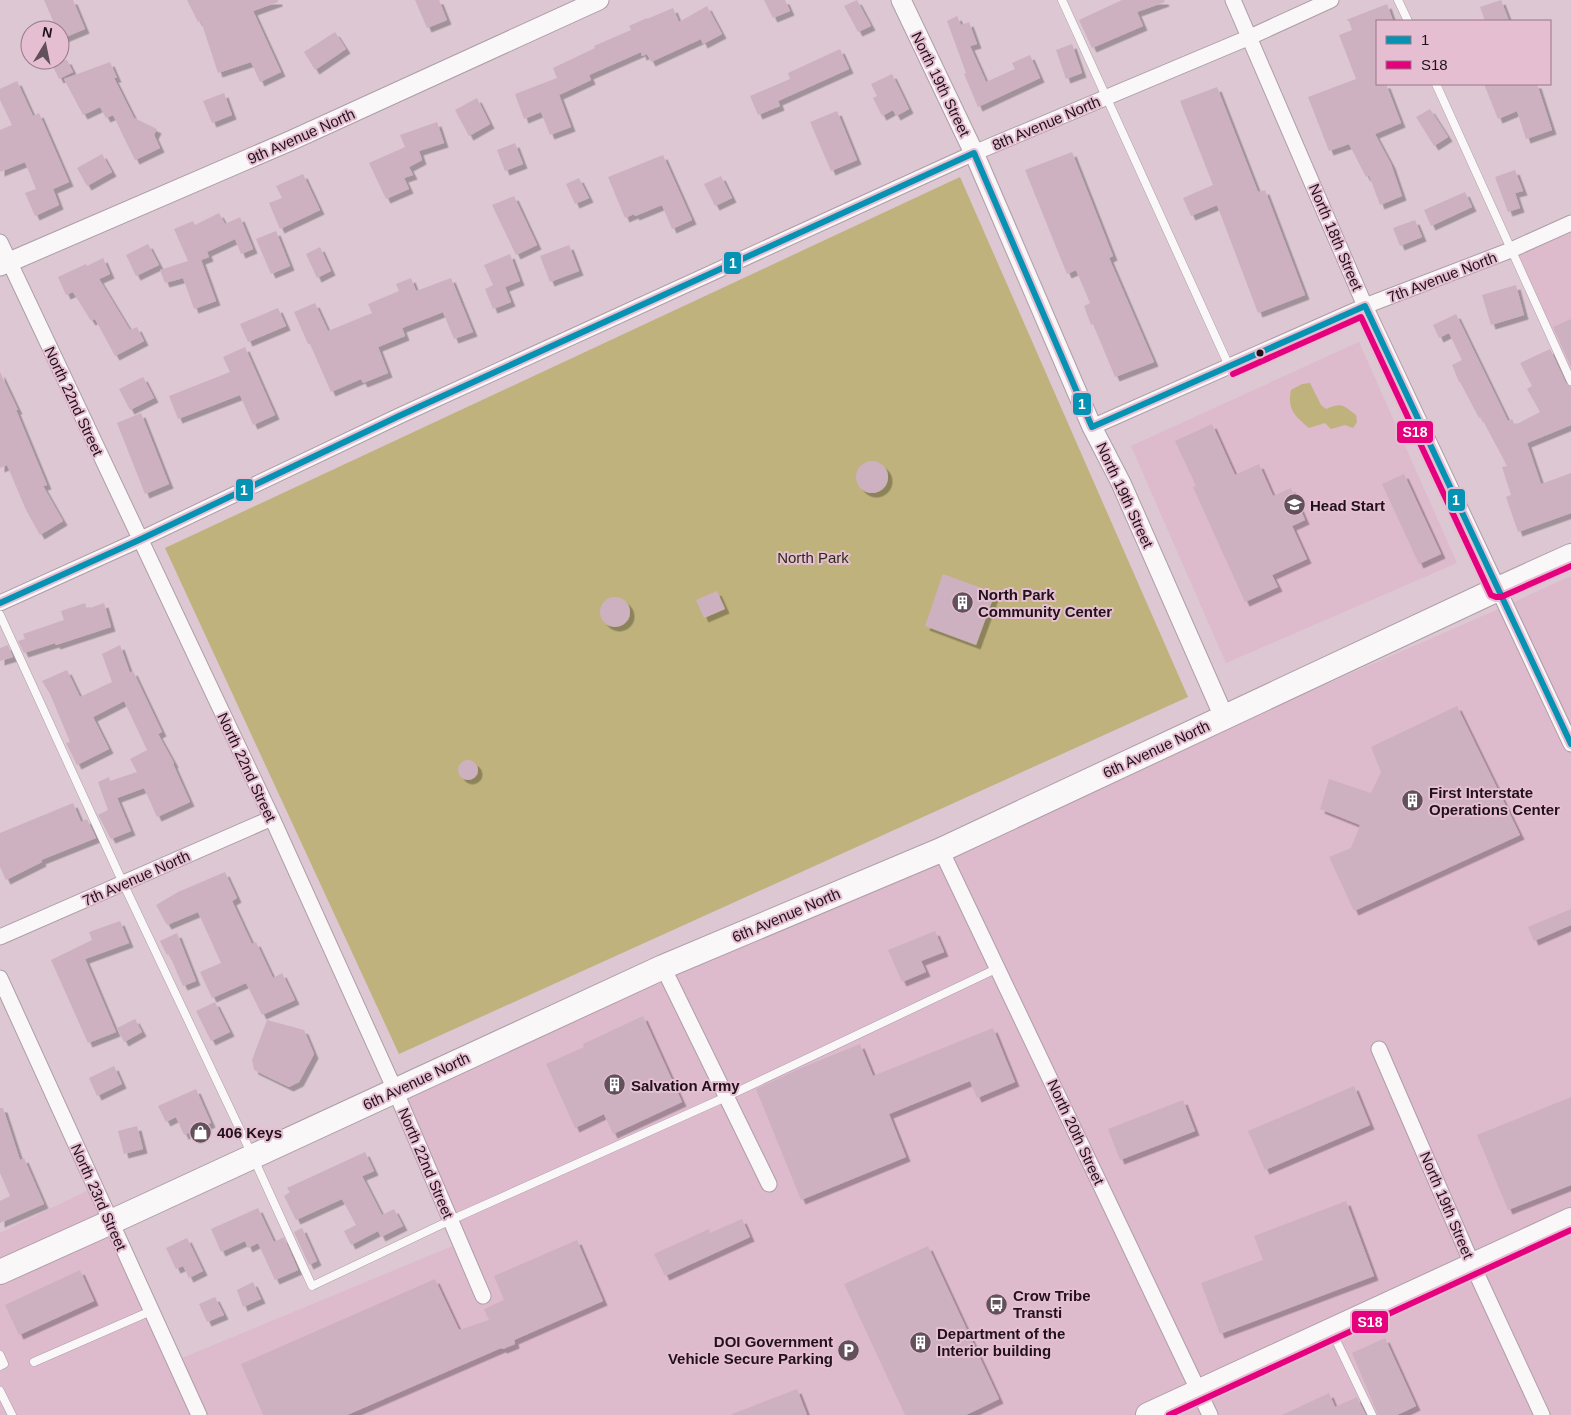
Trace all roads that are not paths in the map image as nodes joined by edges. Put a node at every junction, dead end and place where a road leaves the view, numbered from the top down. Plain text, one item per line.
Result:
1 (599, 0) edge
2 (901, 0) edge
3 (1062, 0) edge
4 (1233, 0) edge
5 (1331, 0) edge
6 (1398, 0) edge
7 (1408, 20) edge
8 (1250, 38) junction
9 (1436, 85) edge
10 (1106, 98) junction
11 (974, 154) junction
12 (1571, 222) edge
13 (0, 242) edge
14 (1511, 250) junction
15 (5, 264) edge
16 (1365, 306) junction
17 (1230, 366) junction
18 (1571, 381) edge
19 (1092, 427) junction
20 (139, 540) junction
21 (1571, 556) edge
22 (1498, 589) junction
23 (0, 604) edge
24 (0, 615) edge
25 (1224, 717) junction
26 (1571, 744) edge
27 (272, 818) junction
28 (941, 850) junction
29 (123, 883) junction
30 (0, 937) edge
31 (663, 967) junction
32 (998, 968) junction
33 (0, 978) edge
34 (1379, 1048) dead end
35 (395, 1090) junction
36 (726, 1096) junction
37 (253, 1157) junction
38 (769, 1184) dead end
39 (451, 1220) junction
40 (1571, 1220) edge
41 (111, 1222) junction
42 (1473, 1266) junction
43 (0, 1272) edge
44 (483, 1296) dead end
45 (151, 1311) junction
46 (1331, 1330) junction
47 (0, 1355) edge
48 (34, 1362) dead end
49 (0, 1366) edge
50 (0, 1391) edge
51 (1199, 1391) junction
52 (12, 1415) edge
53 (198, 1415) edge
54 (1148, 1415) edge
55 (1210, 1415) edge
56 (1372, 1415) edge
57 (1542, 1415) edge

1 - 15 street, 9th Avenue North
2 - 11 street, North 19th Street
3 - 10 lane
4 - 8 street, North 18th Street
5 - 8 street, 8th Avenue North
6 - 7 lane
8 - 10 street, 8th Avenue North
8 - 16 street, North 18th Street
9 - 14 lane
10 - 11 street, 8th Avenue North
10 - 17 lane
11 - 19 street, North 19th Street
11 - 20 street, 8th Avenue North
12 - 14 street, 7th Avenue North
13 - 15 street, North 22nd Street
14 - 16 street, 7th Avenue North
14 - 18 lane
15 - 20 street, North 22nd Street
16 - 17 street, 7th Avenue North
16 - 22 street, North 18th Street
17 - 19 street, 7th Avenue North
19 - 25 street, North 19th Street
20 - 23 street, 8th Avenue North
20 - 27 street, North 22nd Street
21 - 22 main road, 6th Avenue North
22 - 25 main road, 6th Avenue North
22 - 26 street, North 18th Street
24 - 29 lane
25 - 28 main road, 6th Avenue North
27 - 29 street, 7th Avenue North
27 - 35 street, North 22nd Street
28 - 31 main road, 6th Avenue North
28 - 32 street, North 20th Street
29 - 30 street, 7th Avenue North
29 - 37 lane
31 - 35 main road, 6th Avenue North
31 - 36 street
32 - 36 lane
32 - 51 street, North 20th Street
33 - 41 street, North 23rd Street
34 - 42 street, North 19th Street
35 - 37 main road, 6th Avenue North
35 - 39 street, North 22nd Street
36 - 38 street
36 - 39 lane
37 - 39 lane
37 - 41 main road, 6th Avenue North
39 - 44 street, North 22nd Street
40 - 42 main road
41 - 43 main road, 6th Avenue North
41 - 45 street, North 23rd Street
42 - 46 main road
42 - 57 street, North 19th Street
45 - 48 lane
45 - 53 street, North 23rd Street
46 - 51 main road
46 - 56 lane
47 - 49 lane
50 - 52 lane
51 - 54 main road
51 - 55 street, North 20th Street

